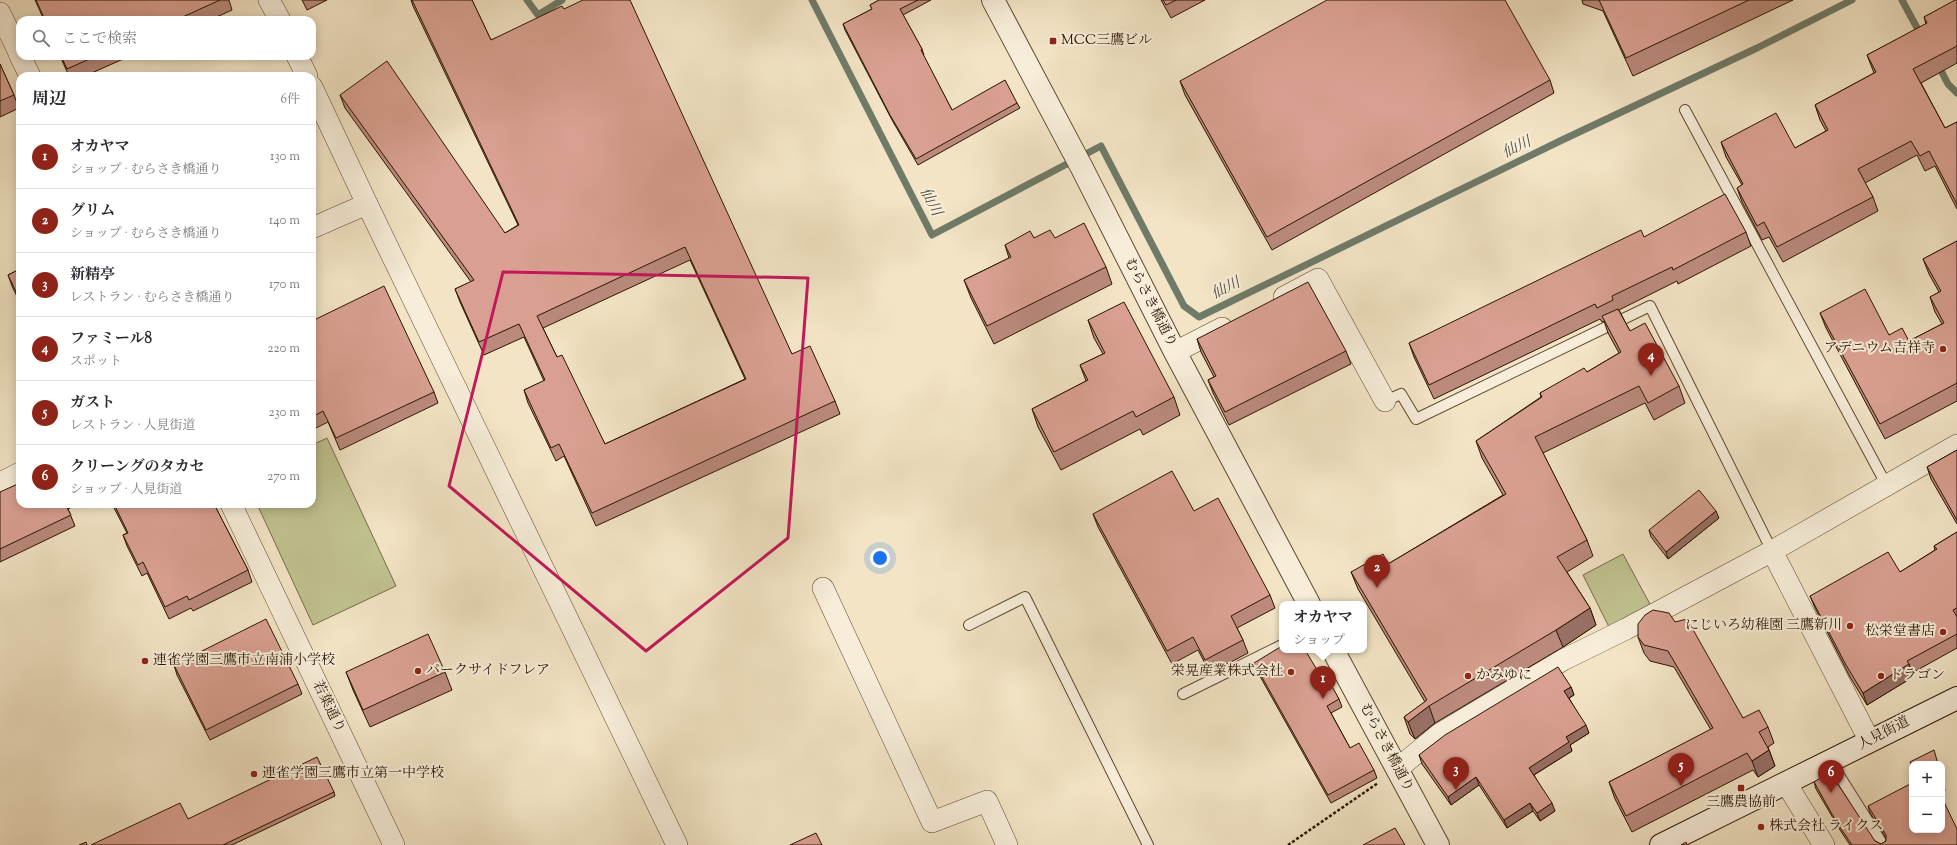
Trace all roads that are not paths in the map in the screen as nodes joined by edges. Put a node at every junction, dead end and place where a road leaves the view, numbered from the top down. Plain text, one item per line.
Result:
1 (269, 0) edge
2 (993, 0) edge
3 (0, 13) edge
4 (278, 16) edge
5 (16, 47) edge
6 (22, 60) edge
7 (299, 60) edge
8 (28, 72) edge
9 (305, 72) edge
10 (316, 96) edge
11 (1686, 110) dead end
12 (367, 204) junction
13 (316, 226) edge
14 (1269, 304) edge
15 (1241, 318) edge
16 (1174, 352) junction
17 (1385, 401) joint
18 (1957, 445) edge
19 (16, 475) edge
20 (0, 482) edge
21 (1887, 486) junction
22 (233, 508) edge
23 (1772, 551) junction
24 (823, 588) dead end
25 (1307, 601) edge
26 (969, 625) dead end
27 (1279, 646) edge
28 (1335, 653) edge
29 (1183, 694) dead end
30 (1957, 698) edge
31 (1864, 730) dead end
32 (1830, 761) junction
33 (1397, 769) junction
34 (1786, 784) junction
35 (394, 845) edge
36 (677, 845) edge
37 (1007, 845) edge
38 (1148, 845) edge
39 (1438, 845) edge
40 (1661, 845) edge
41 (1824, 845) edge
42 (1883, 845) edge

1 - 4 street
2 - 16 street, むらさき橋通り
3 - 5 street
6 - 8 street
7 - 9 street
10 - 12 street
11 - 21 lane
12 - 13 street
12 - 36 street
14 - 17 street
15 - 16 street
16 - 25 street, むらさき橋通り
17 - 23 lane
18 - 21 street
19 - 20 street
21 - 23 street
22 - 35 street, 若葉通り
23 - 31 street
23 - 33 street
24 - 37 street
26 - 38 lane
27 - 29 lane
28 - 33 street, むらさき橋通り
30 - 32 street, 人見街道
32 - 34 street, 人見街道
32 - 42 lane
33 - 39 street, むらさき橋通り
34 - 40 street, 人見街道
34 - 41 street

